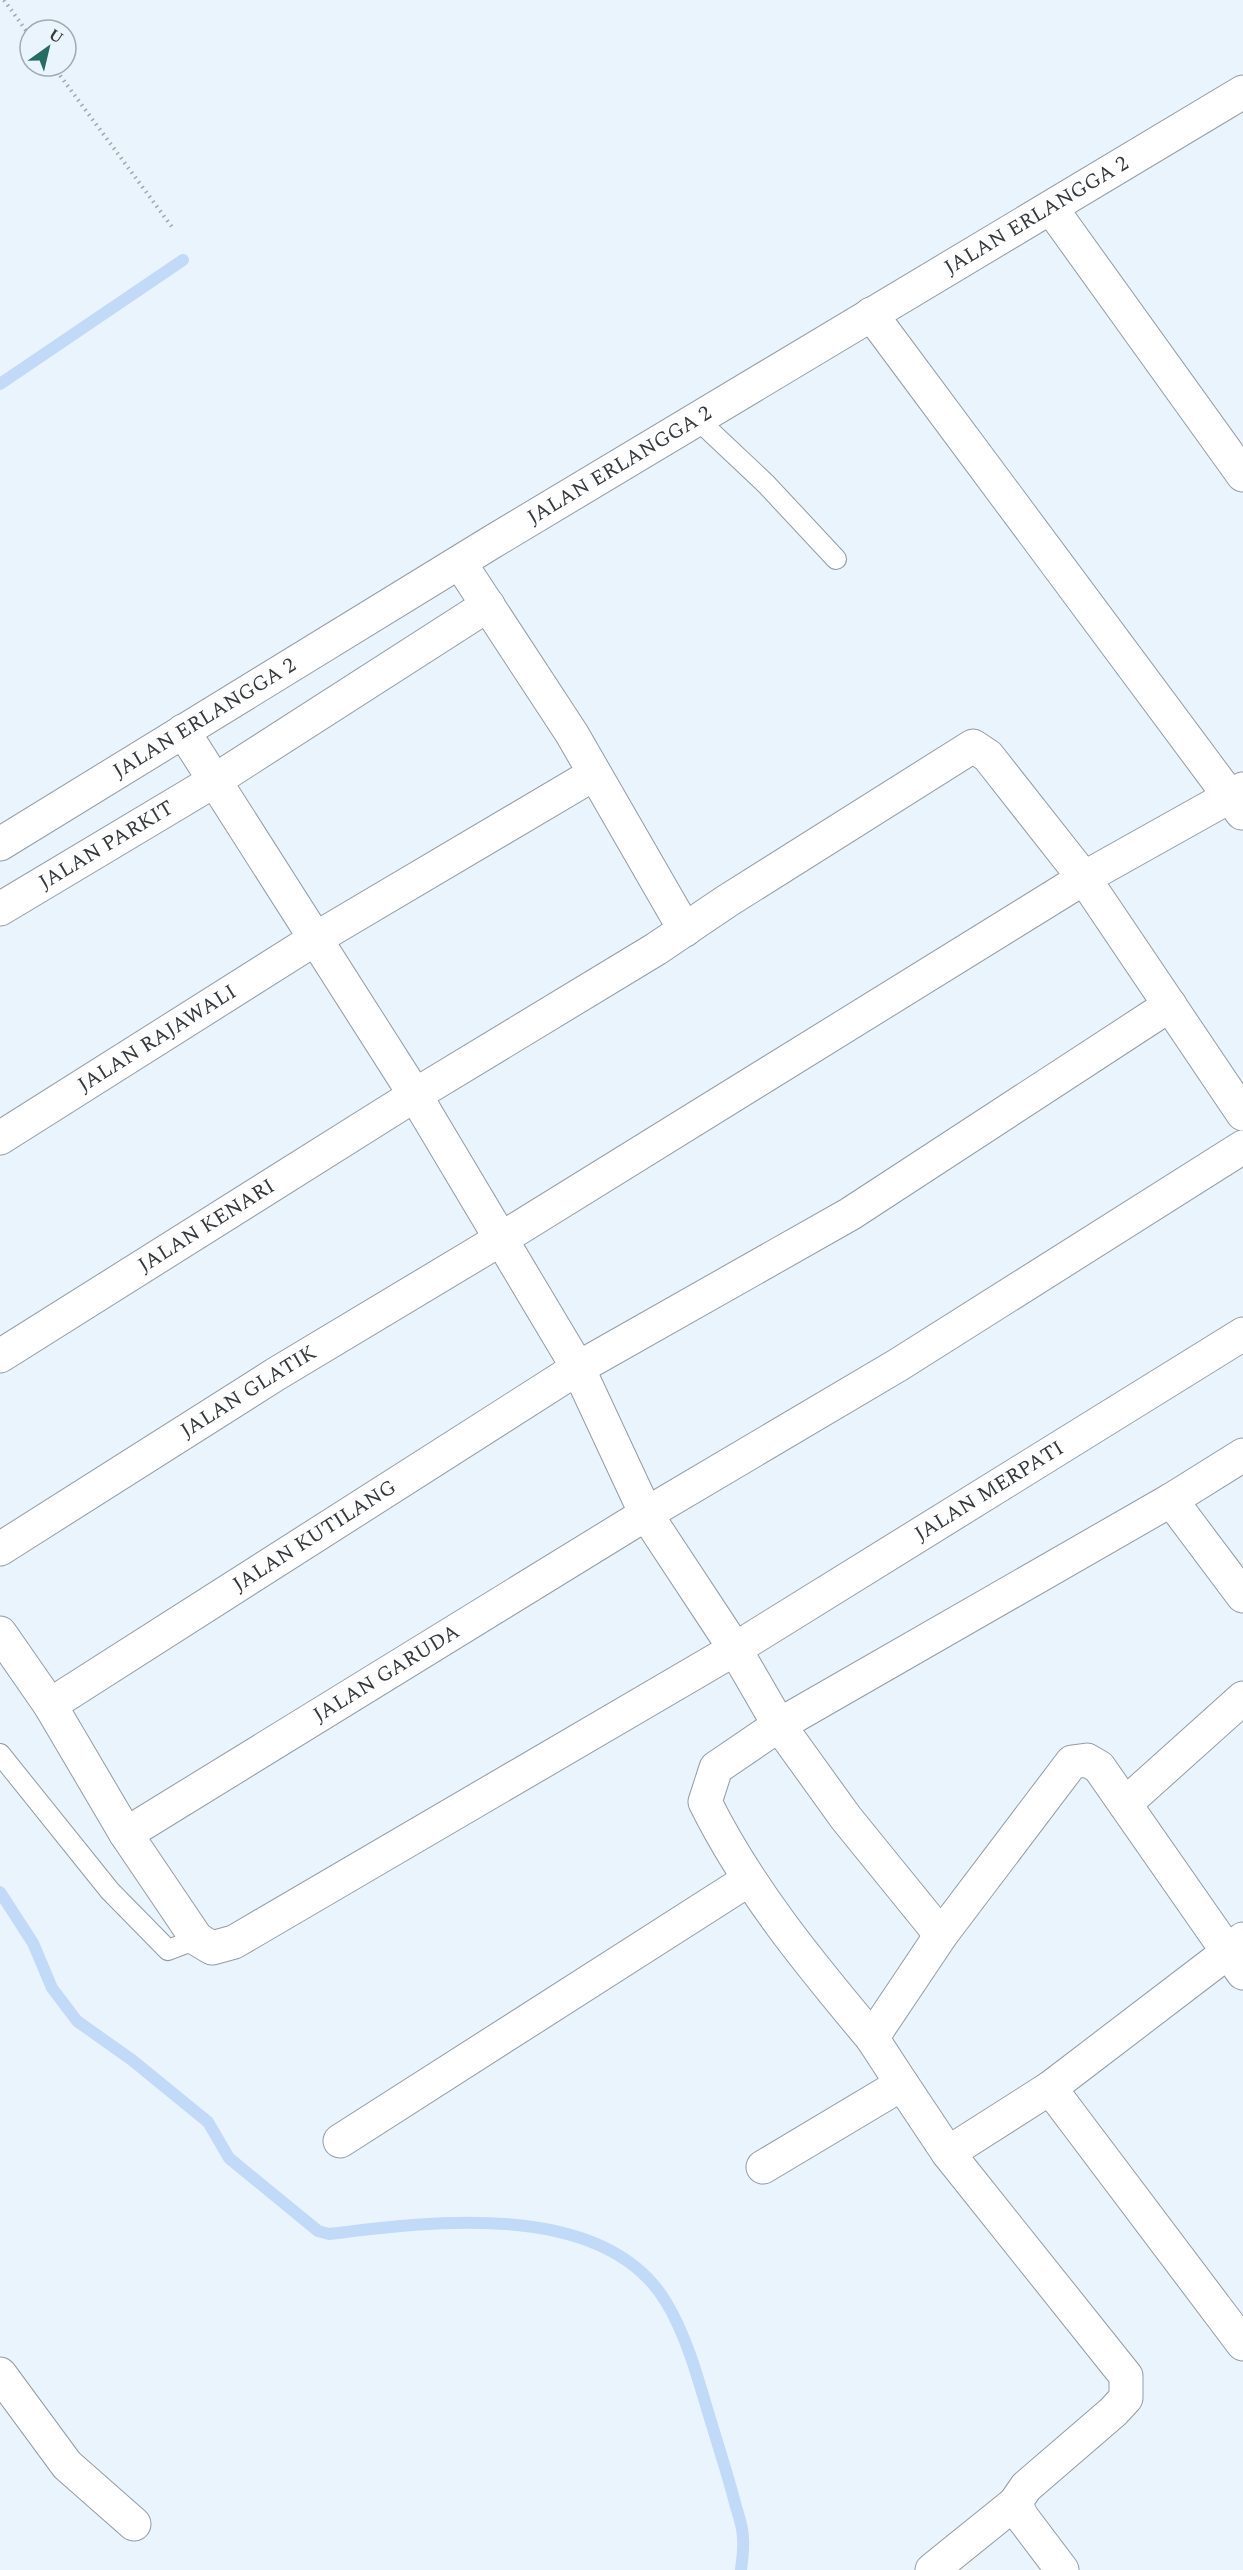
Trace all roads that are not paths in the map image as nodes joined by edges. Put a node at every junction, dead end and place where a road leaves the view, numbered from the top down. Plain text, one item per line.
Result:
1 (1243, 92) edge
2 (1051, 208) junction
3 (870, 314) junction
4 (696, 418) junction
5 (1243, 475) edge
6 (836, 559) dead end
7 (460, 563) junction
8 (488, 605) junction
9 (183, 731) junction
10 (594, 774) junction
11 (214, 781) junction
12 (1239, 800) edge
13 (0, 844) edge
14 (1084, 878) junction
15 (0, 909) edge
16 (685, 930) junction
17 (315, 939) junction
18 (1170, 1005) junction
19 (415, 1095) junction
20 (1243, 1114) edge
21 (0, 1138) edge
22 (1243, 1147) edge
23 (501, 1239) junction
24 (1243, 1334) edge
25 (0, 1356) edge
26 (578, 1368) junction
27 (1243, 1455) edge
28 (1171, 1500) junction
29 (646, 1514) junction
30 (0, 1550) edge
31 (1243, 1596) edge
32 (0, 1633) edge
33 (735, 1649) junction
34 (1243, 1698) edge
35 (50, 1705) junction
36 (779, 1725) junction
37 (0, 1754) edge
38 (1125, 1804) junction
39 (126, 1834) junction
40 (748, 1880) junction
41 (941, 1935) junction
42 (197, 1939) junction
43 (1238, 1955) edge
44 (872, 2038) junction
45 (902, 2084) junction
46 (1050, 2088) junction
47 (340, 2141) dead end
48 (948, 2153) junction
49 (763, 2167) dead end
50 (1243, 2344) edge
51 (0, 2374) edge
52 (1015, 2504) junction
53 (134, 2524) dead end
54 (932, 2570) edge
55 (1062, 2570) edge

1 - 2 street, JALAN ERLANGGA 2
2 - 3 street, JALAN ERLANGGA 2
2 - 5 street
3 - 4 street, JALAN ERLANGGA 2
3 - 12 street
4 - 6 lane
4 - 7 street, JALAN ERLANGGA 2
7 - 8 street
7 - 9 street, JALAN ERLANGGA 2
8 - 10 street
8 - 11 street, JALAN PARKIT
9 - 11 street
9 - 13 street, JALAN ERLANGGA 2
10 - 16 street
10 - 17 street, JALAN RAJAWALI
11 - 15 street, JALAN PARKIT
11 - 17 street
12 - 14 street, JALAN GLATIK
14 - 16 street, JALAN KENARI
14 - 18 street
14 - 23 street, JALAN GLATIK
16 - 19 street, JALAN KENARI
17 - 19 street
17 - 21 street, JALAN RAJAWALI
18 - 20 street
18 - 26 street, JALAN KUTILANG
19 - 23 street
19 - 25 street, JALAN KENARI
22 - 29 street, JALAN GARUDA
23 - 26 street
23 - 30 street, JALAN GLATIK
24 - 33 street, JALAN MERPATI
26 - 29 street
26 - 35 street, JALAN KUTILANG
27 - 28 street
28 - 31 street
28 - 36 street
29 - 33 street
29 - 39 street, JALAN GARUDA
32 - 35 street
33 - 36 street
33 - 42 street, JALAN MERPATI
34 - 38 street
35 - 39 street
36 - 40 street
36 - 41 street
37 - 42 lane
38 - 41 street
38 - 43 street
39 - 42 street
40 - 44 street
40 - 47 street
41 - 44 street
43 - 46 street
44 - 45 street
45 - 48 street
45 - 49 street
46 - 48 street
46 - 50 street
48 - 52 street
51 - 53 street
52 - 54 street
52 - 55 street

